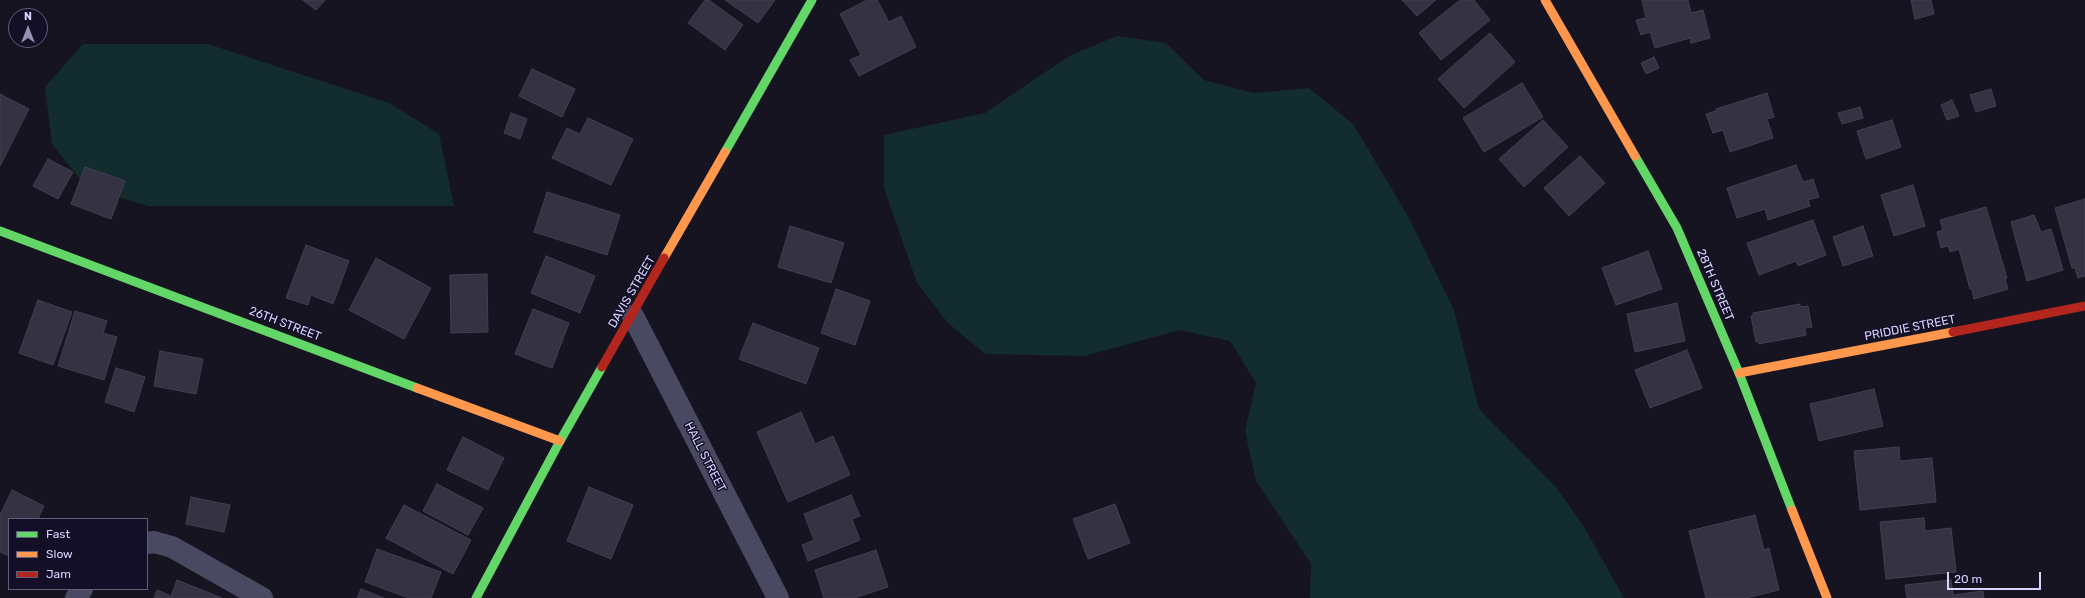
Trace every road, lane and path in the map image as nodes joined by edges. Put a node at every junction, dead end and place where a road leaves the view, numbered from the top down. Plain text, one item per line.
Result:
1 (812, 0) edge
2 (1545, 0) edge
3 (0, 231) edge
4 (2085, 306) edge
5 (632, 316) junction
6 (1739, 373) junction
7 (560, 442) junction
8 (148, 542) edge
9 (262, 598) edge
10 (476, 598) edge
11 (778, 598) edge
12 (1827, 598) edge

1 - 5 street, DAVIS STREET
2 - 6 street, 28TH STREET
3 - 7 street, 26TH STREET
4 - 6 street, PRIDDIE STREET
5 - 7 street, DAVIS STREET
5 - 11 street, HALL STREET
6 - 12 street, 28TH STREET
7 - 10 street, DAVIS STREET
8 - 9 street

